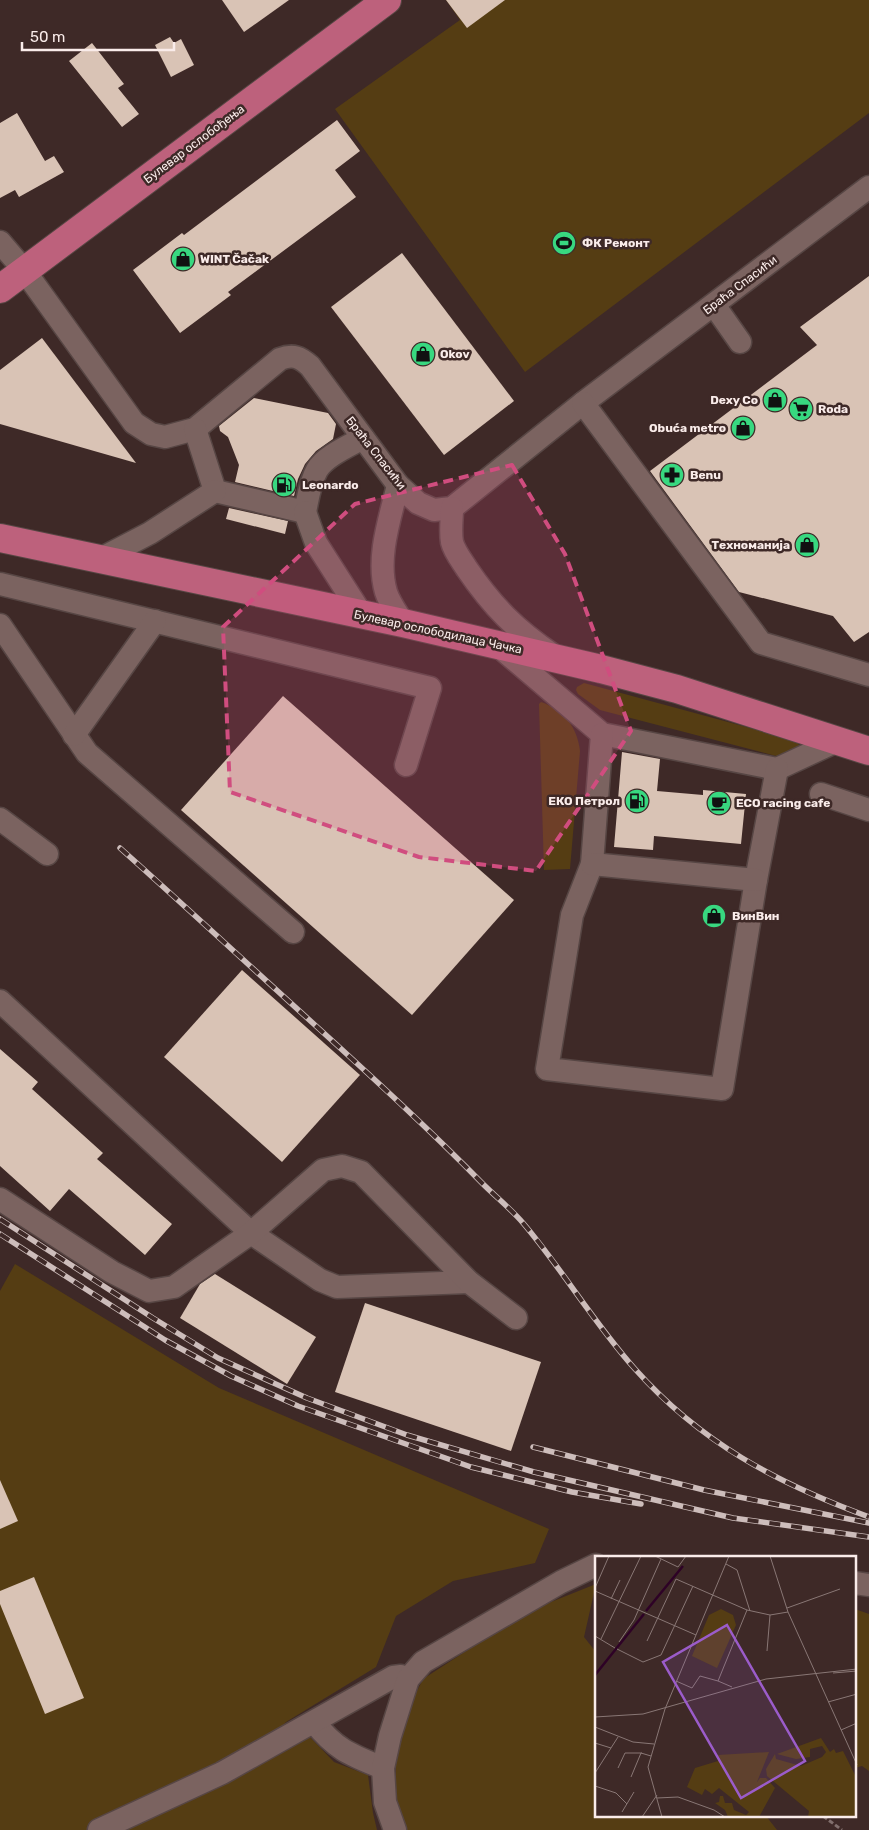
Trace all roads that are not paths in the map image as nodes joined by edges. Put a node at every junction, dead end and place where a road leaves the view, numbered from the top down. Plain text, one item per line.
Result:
1 (387, 0) edge
2 (869, 187) edge
3 (0, 242) edge
4 (24, 270) junction
5 (0, 289) edge
6 (714, 305) junction
7 (740, 342) dead end
8 (583, 403) junction
9 (194, 429) junction
10 (363, 438) junction
11 (398, 484) junction
12 (216, 491) junction
13 (452, 508) junction
14 (306, 512) junction
15 (0, 538) edge
16 (100, 558) junction
17 (0, 584) edge
18 (362, 615) junction
19 (155, 621) junction
20 (403, 623) junction
21 (0, 625) edge
22 (496, 644) junction
23 (560, 660) junction
24 (869, 675) edge
25 (602, 734) junction
26 (74, 735) junction
27 (837, 741) junction
28 (869, 751) edge
29 (406, 765) dead end
30 (777, 769) junction
31 (821, 794) dead end
32 (869, 810) edge
33 (0, 819) edge
34 (46, 854) dead end
35 (592, 864) junction
36 (756, 880) junction
37 (293, 932) dead end
38 (0, 1001) edge
39 (0, 1199) edge
40 (250, 1233) junction
41 (469, 1282) junction
42 (516, 1318) dead end
43 (595, 1565) edge
44 (856, 1583) edge
45 (869, 1585) edge
46 (408, 1679) junction
47 (314, 1722) junction
48 (383, 1768) junction
49 (99, 1830) edge
50 (395, 1830) edge

1 - 4 main road, Булевар ослобођења
2 - 6 street, Браћа Спасићи
3 - 4 street, Браћа Спасићи
4 - 5 main road, Булевар ослобођења
4 - 9 street, Браћа Спасићи
6 - 7 street
6 - 8 street, Браћа Спасићи
8 - 13 street, Браћа Спасићи
8 - 24 street
9 - 10 street, Браћа Спасићи
9 - 12 street
10 - 11 street, Браћа Спасићи
10 - 14 street
11 - 13 street, Браћа Спасићи
11 - 20 street
12 - 14 street
12 - 16 street
13 - 23 street
14 - 18 street
15 - 16 main road, Булевар ослободилаца Чачка
16 - 18 main road, Булевар ослободилаца Чачка
17 - 19 street
18 - 20 main road, Булевар ослободилаца Чачка
19 - 26 street
19 - 29 street
20 - 22 main road, Булевар ослободилаца Чачка
21 - 26 street
22 - 23 main road, Булевар ослободилаца Чачка
22 - 25 street
23 - 27 main road, Булевар ослободилаца Чачка
25 - 30 street
25 - 35 street
26 - 37 street
27 - 28 main road, Булевар ослободилаца Чачка
27 - 30 street
30 - 36 street
31 - 32 street
33 - 34 street
35 - 36 street
35 - 36 street
38 - 40 street
39 - 40 street
40 - 41 street
40 - 41 street
41 - 42 street
43 - 46 street
44 - 45 street
46 - 47 street
46 - 48 street
47 - 48 street
47 - 49 street
48 - 50 street

